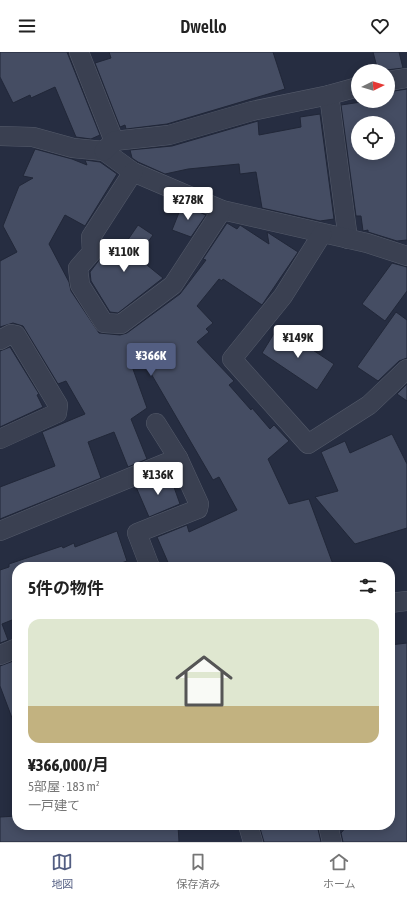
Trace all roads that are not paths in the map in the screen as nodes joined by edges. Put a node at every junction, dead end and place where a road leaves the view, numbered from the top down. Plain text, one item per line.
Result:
1 (79, 52) edge
2 (407, 78) edge
3 (395, 80) edge
4 (351, 89) edge
5 (329, 96) junction
6 (0, 136) edge
7 (109, 146) junction
8 (133, 172) junction
9 (222, 210) junction
10 (322, 234) junction
11 (348, 239) junction
12 (407, 256) edge
13 (0, 340) edge
14 (407, 369) edge
15 (156, 423) dead end
16 (0, 439) edge
17 (178, 458) junction
18 (0, 531) edge
19 (148, 562) edge
20 (407, 601) edge
21 (395, 602) edge
22 (12, 650) edge
23 (0, 655) edge
24 (249, 830) edge
25 (329, 830) edge
26 (253, 842) edge
27 (332, 842) edge

1 - 7 street
2 - 3 street
4 - 5 street
5 - 7 street
5 - 11 street
6 - 7 street
7 - 8 street
8 - 9 street
8 - 9 street
9 - 10 street
10 - 11 street
10 - 14 street
11 - 12 street
13 - 16 street
15 - 17 street
17 - 18 street
17 - 19 street
20 - 21 street
22 - 23 street
24 - 26 street
25 - 27 street

